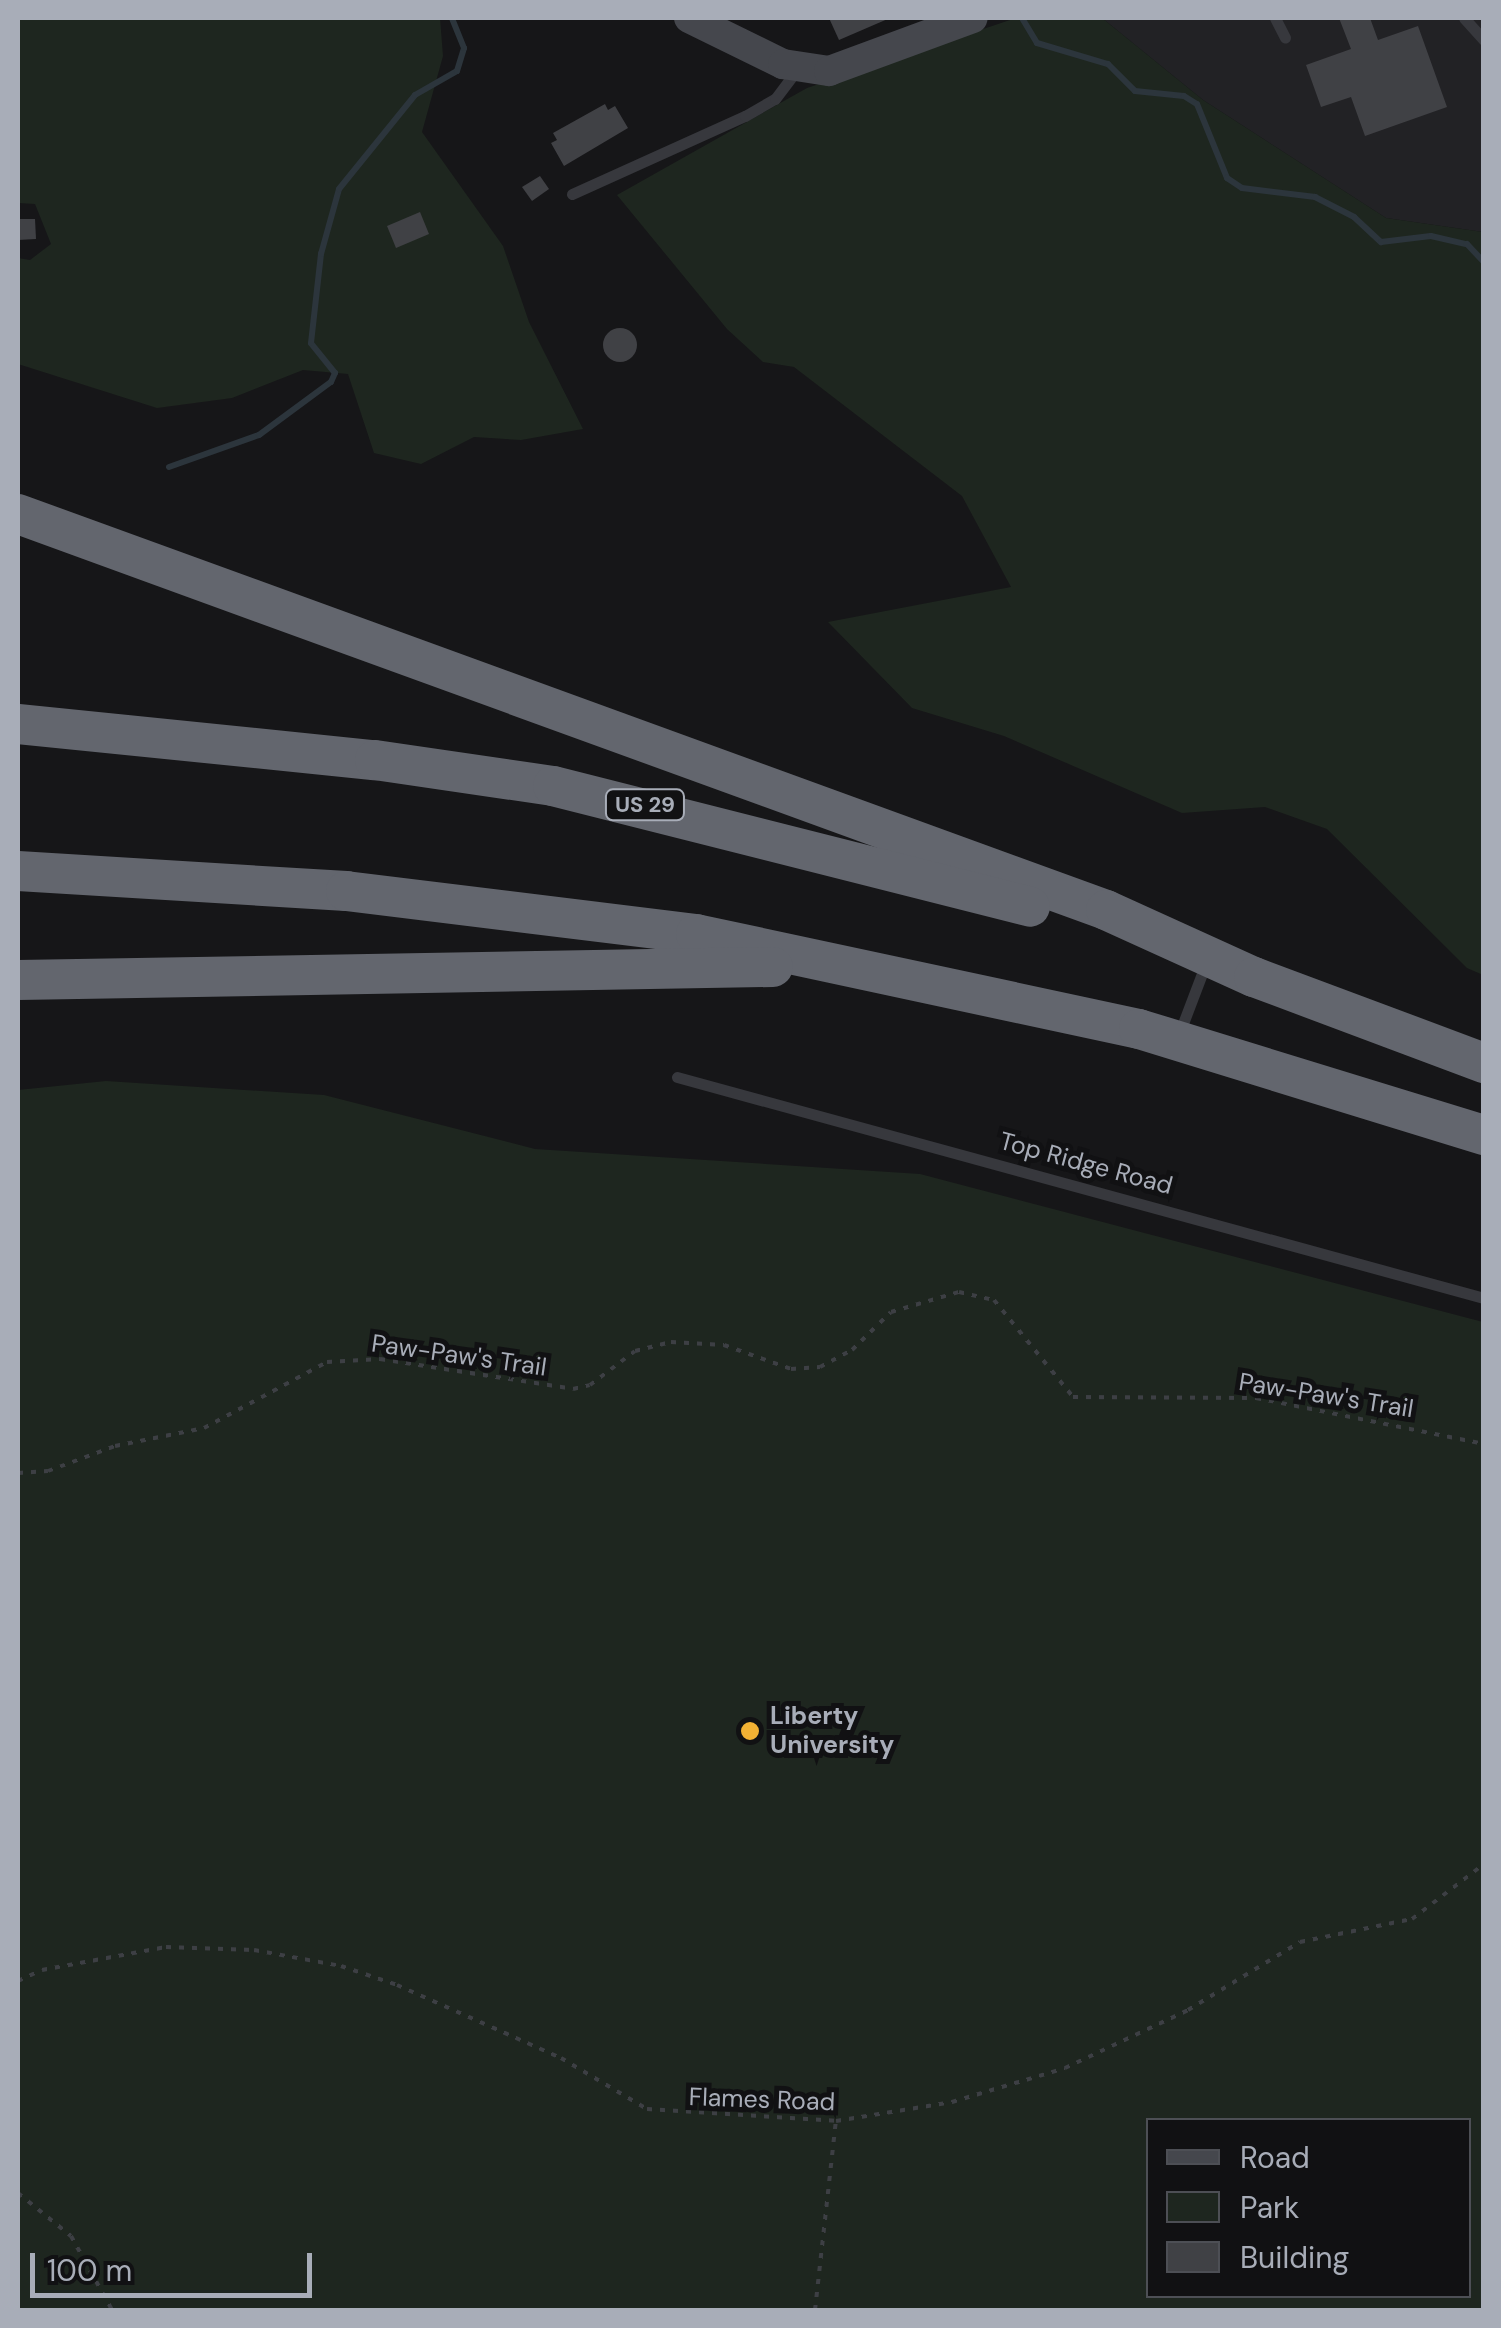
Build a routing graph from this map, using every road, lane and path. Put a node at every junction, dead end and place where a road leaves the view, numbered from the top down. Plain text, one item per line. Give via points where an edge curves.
1 (1275, 18) edge
2 (1464, 18) edge
3 (962, 19) edge
4 (708, 21) edge
5 (1285, 38) dead end
6 (1484, 40) edge
7 (798, 68) junction
8 (572, 194) dead end
9 (18, 514) edge
10 (18, 724) edge
11 (18, 871) edge
12 (1206, 963) junction
13 (858, 966) junction
14 (1254, 977) junction
15 (18, 980) edge
16 (1176, 1040) junction
17 (1484, 1063) edge
18 (676, 1076) dead end
19 (1484, 1135) edge
20 (1484, 1298) edge
21 (1484, 1444) edge
22 (18, 1473) edge
23 (1484, 1864) edge
24 (18, 1981) edge
25 (836, 2121) junction
26 (18, 2193) edge
27 (112, 2310) edge
28 (815, 2310) edge

1 - 5 lane
2 - 6 lane
3 - 7 street via 859,65
4 - 7 street
7 - 8 lane via 774,99 745,116
9 - 14 highway via 1106,910
10 - 12 highway, US 29 via 375,760 629,801 920,876
11 - 13 highway via 346,890 696,934
12 - 14 highway, US 29
12 - 16 lane
13 - 15 highway
13 - 16 highway
14 - 17 highway, US 29
16 - 19 highway
18 - 20 lane, Top Ridge Road
21 - 22 path, Paw-Paw's Trail via 1256,1398 1073,1397 1047,1373 994,1300 960,1292 890,1312 852,1350 820,1367 791,1368 724,1345 671,1342 635,1351 590,1385 574,1388 380,1358 327,1362 204,1428 115,1446 48,1471
23 - 25 path, Flames Road via 1412,1919 1300,1942 1188,2010 1065,2068 952,2102
24 - 25 path, Flames Road via 166,1947 254,1950 397,1985 561,2058 646,2109
25 - 28 path
26 - 27 path via 71,2236

